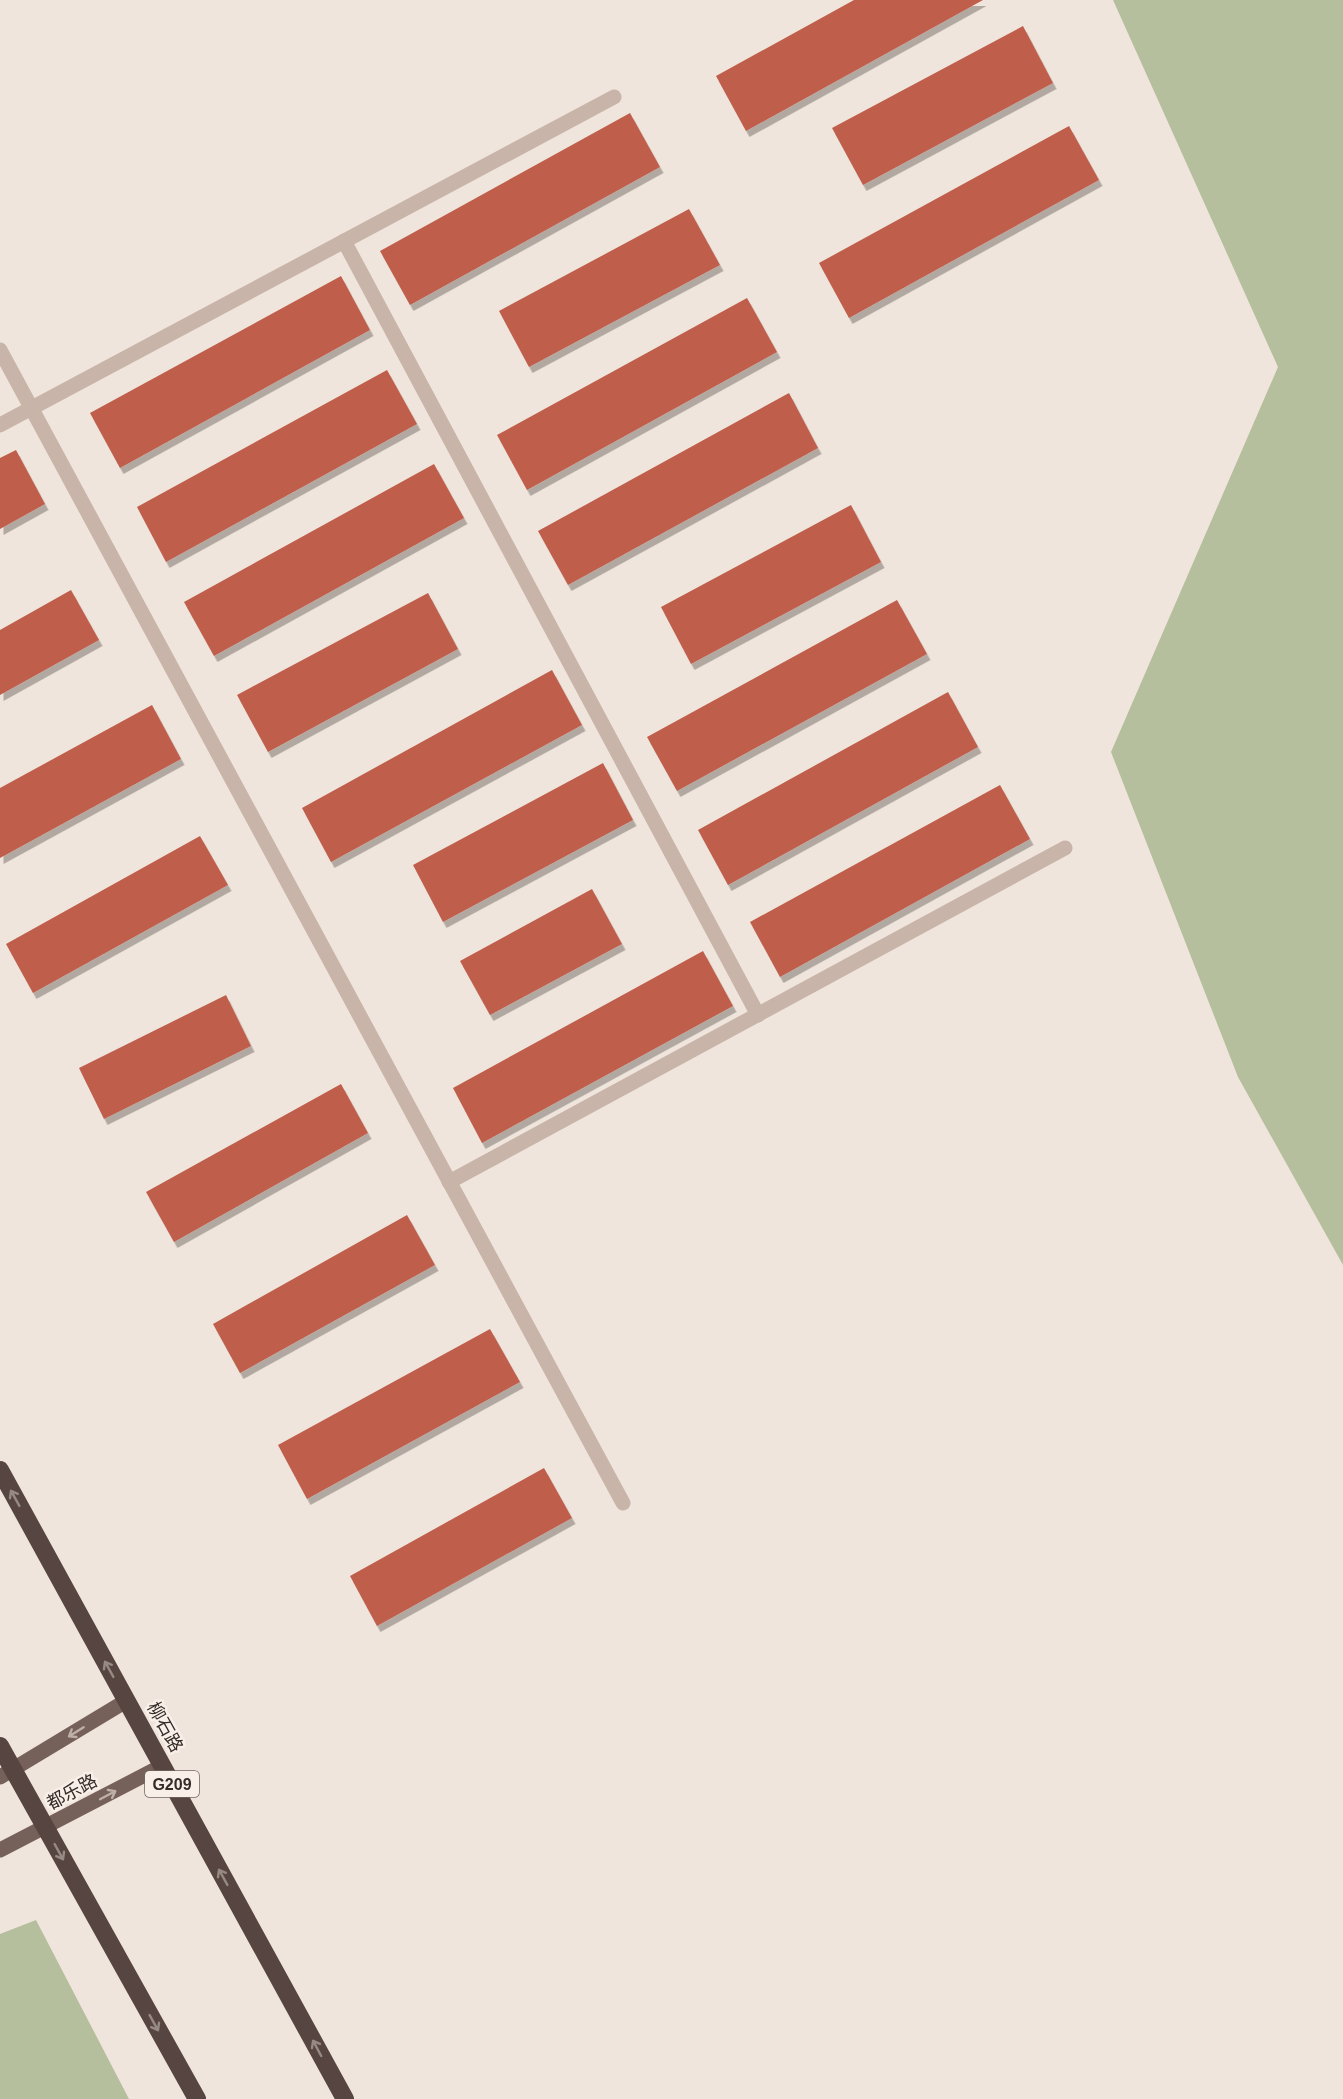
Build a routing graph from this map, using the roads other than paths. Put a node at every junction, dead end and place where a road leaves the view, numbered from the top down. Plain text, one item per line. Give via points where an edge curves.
1 (614, 97) dead end
2 (344, 241) junction
3 (0, 350) edge
4 (32, 408) junction
5 (0, 425) edge
6 (1065, 848) dead end
7 (758, 1015) junction
8 (449, 1182) junction
9 (0, 1470) edge
10 (623, 1503) dead end
11 (126, 1701) junction
12 (0, 1746) edge
13 (162, 1766) junction
14 (7, 1774) edge
15 (46, 1828) junction
16 (0, 1850) edge
17 (197, 2099) edge
18 (345, 2099) edge

1 - 2 street
2 - 4 street
2 - 7 street
3 - 4 street
4 - 5 street
4 - 8 street
6 - 7 street
7 - 8 street
8 - 10 street
11 -> 9 highway, 柳石路 / G209
11 - 13 highway, 柳石路 / G209
11 -> 14 main road
12 - 14 highway
15 -> 13 main road, 都乐路
18 -> 13 highway, 柳石路 / G209
14 - 15 highway
15 - 16 main road, 都乐路
15 -> 17 highway

